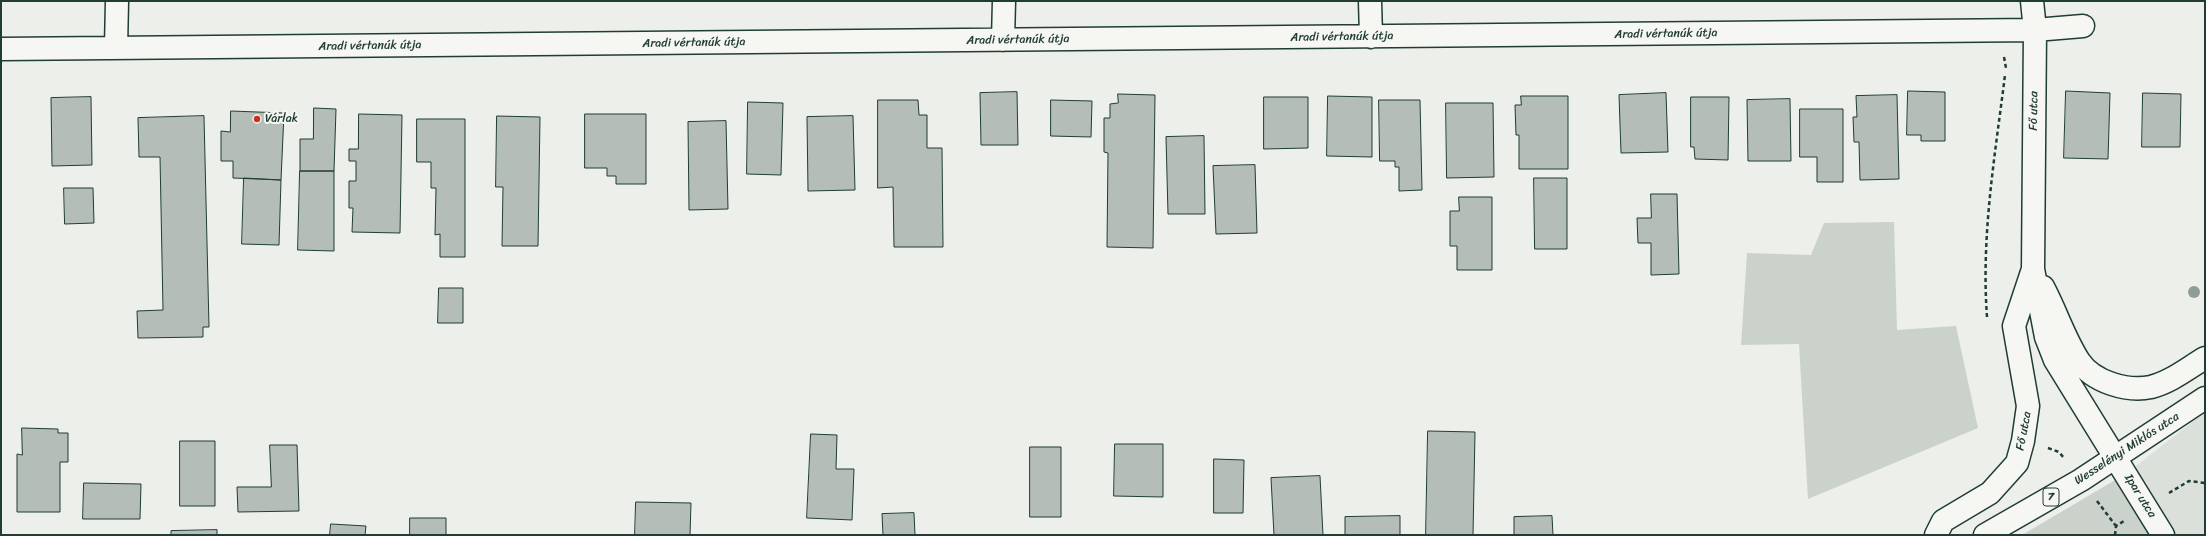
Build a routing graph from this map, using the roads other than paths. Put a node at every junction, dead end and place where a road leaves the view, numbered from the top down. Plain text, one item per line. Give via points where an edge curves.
1 (117, 1) edge
2 (1004, 1) edge
3 (1370, 1) edge
4 (2032, 1) edge
5 (2082, 26) dead end
6 (2035, 30) junction
7 (1371, 37) junction
8 (1003, 40) junction
9 (116, 48) junction
10 (1, 49) edge
11 (2033, 269) junction
12 (2205, 358) edge
13 (2205, 398) edge
14 (2116, 458) junction
15 (1936, 535) edge
16 (1985, 535) edge
17 (2163, 535) edge

1 - 9 street
2 - 8 street
3 - 7 street
4 - 6 street, Fő utca
5 - 6 street, Aradi vértanúk útja
6 - 7 street, Aradi vértanúk útja
6 - 11 street, Fő utca
7 - 8 street, Aradi vértanúk útja
8 - 9 street, Aradi vértanúk útja
9 - 10 street, Aradi vértanúk útja
11 - 12 street, Fő utca via 2053,306 2069,344 2080,363 2094,376 2118,385 2150,387 2170,380
11 - 14 street, Fő utca via 2046,337 2055,360
11 - 15 street, Fő utca via 2014,326 2028,406 2017,464 1990,493 1943,521
13 - 14 street, Wesselényi Miklós utca / 7
14 - 16 street, Wesselényi Miklós utca / 7
14 - 17 street, Ipar utca

